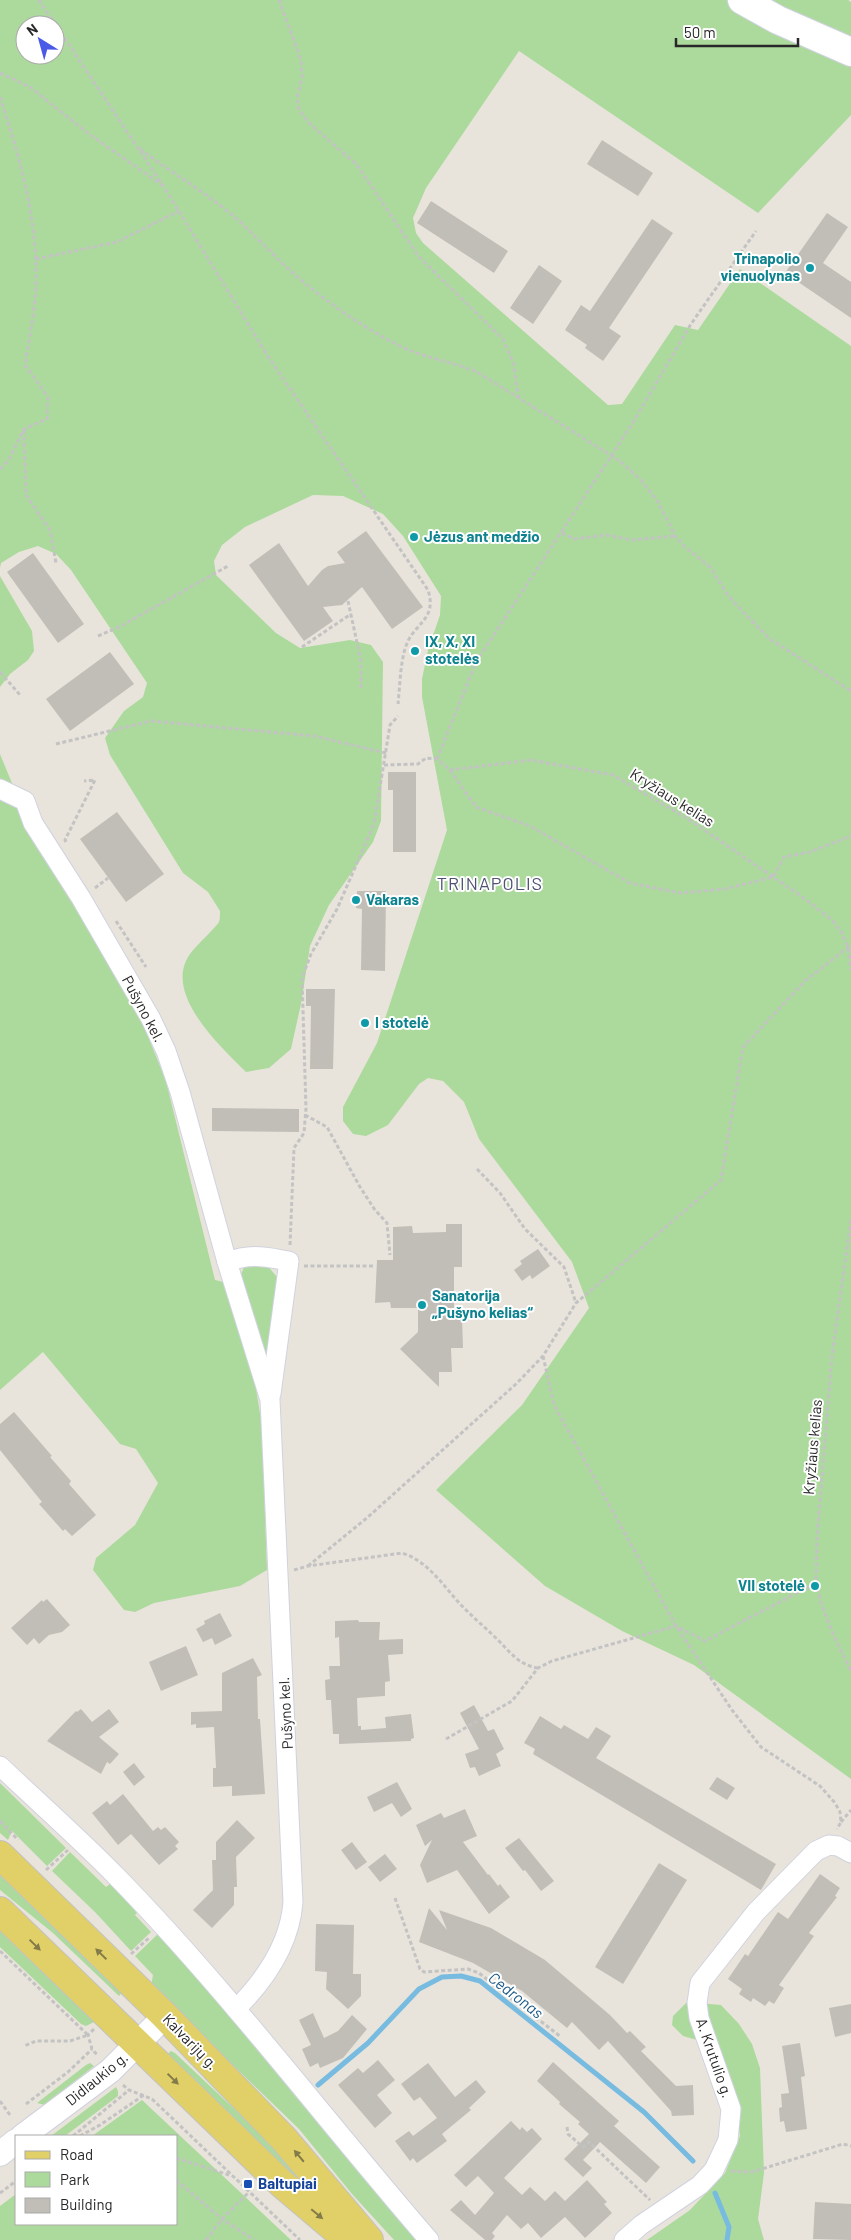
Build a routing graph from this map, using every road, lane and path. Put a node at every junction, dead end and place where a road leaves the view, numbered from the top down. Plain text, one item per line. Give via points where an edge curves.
1 (39, 0) edge
2 (279, 0) edge
3 (742, 0) edge
4 (851, 52) edge
5 (0, 73) edge
6 (0, 97) edge
7 (140, 150) junction
8 (164, 187) junction
9 (179, 211) junction
10 (756, 231) dead end
11 (36, 259) junction
12 (519, 399) junction
13 (24, 429) junction
14 (611, 456) junction
15 (0, 469) edge
16 (562, 533) junction
17 (675, 536) junction
18 (56, 563) dead end
19 (228, 566) dead end
20 (348, 601) dead end
21 (351, 614) junction
22 (98, 636) dead end
23 (302, 647) dead end
24 (0, 672) edge
25 (360, 689) dead end
26 (851, 691) edge
27 (20, 695) dead end
28 (398, 704) dead end
29 (398, 716) dead end
30 (56, 744) dead end
31 (386, 752) junction
32 (436, 759) junction
33 (384, 765) junction
34 (450, 770) junction
35 (84, 782) dead end
36 (0, 788) edge
37 (851, 836) edge
38 (70, 848) dead end
39 (773, 877) junction
40 (90, 880) dead end
41 (101, 896) dead end
42 (111, 913) dead end
43 (850, 946) edge
44 (146, 967) dead end
45 (851, 970) edge
46 (305, 1115) junction
47 (477, 1169) dead end
48 (851, 1220) edge
49 (390, 1255) dead end
50 (227, 1262) junction
51 (289, 1264) junction
52 (373, 1266) dead end
53 (576, 1303) junction
54 (543, 1356) junction
55 (270, 1400) junction
56 (308, 1566) junction
57 (279, 1574) junction
58 (816, 1583) junction
59 (676, 1626) junction
60 (851, 1661) edge
61 (538, 1668) junction
62 (850, 1670) edge
63 (446, 1739) dead end
64 (0, 1766) edge
65 (851, 1810) edge
66 (841, 1822) junction
67 (78, 1840) junction
68 (829, 1844) junction
69 (851, 1853) edge
70 (0, 1855) edge
71 (46, 1870) dead end
72 (396, 1898) dead end
73 (0, 1911) edge
74 (154, 1933) dead end
75 (0, 1951) edge
76 (134, 1951) dead end
77 (236, 2009) junction
78 (165, 2016) junction
79 (561, 2037) dead end
80 (138, 2045) junction
81 (24, 2046) dead end
82 (92, 2049) dead end
83 (129, 2090) dead end
84 (144, 2095) dead end
85 (152, 2099) dead end
86 (0, 2101) edge
87 (26, 2104) dead end
88 (10, 2115) dead end
89 (567, 2127) dead end
90 (24, 2135) edge
91 (74, 2135) edge
92 (82, 2135) edge
93 (15, 2143) edge
94 (851, 2146) edge
95 (0, 2154) edge
96 (178, 2159) edge
97 (714, 2170) junction
98 (232, 2176) junction
99 (15, 2182) edge
100 (178, 2182) edge
101 (249, 2192) junction
102 (0, 2193) edge
103 (660, 2212) junction
104 (222, 2220) junction
105 (206, 2240) edge
106 (254, 2240) edge
107 (300, 2240) edge
108 (348, 2240) edge
109 (369, 2240) edge
110 (429, 2240) edge
111 (624, 2240) edge

1 - 7 path
2 - 12 path via 301,60 299,110 308,122 357,165 419,256 503,339 513,362
3 - 4 main road via 778,20
5 - 8 path via 30,87 88,134
6 - 11 path via 18,153 32,214
7 - 8 path
7 - 12 path via 239,221 293,273 333,304 398,346 477,372
8 - 9 path
9 - 11 path via 117,242
9 - 28 path via 269,358 428,590 432,602 430,611 404,650
10 - 14 path via 691,324
11 - 13 path via 33,314 25,365 48,397 47,419
12 - 14 path
13 - 15 path via 8,461
13 - 18 path via 26,495 50,530
14 - 16 path
14 - 17 path via 641,480 658,502
16 - 17 path via 574,539 607,535 632,540
16 - 32 path via 476,662
17 - 26 path via 710,567 737,606 770,639
19 - 22 path
20 - 21 path
21 - 23 path
21 - 25 path via 361,661
24 - 27 path
29 - 31 path via 390,725
30 - 31 path via 151,721 314,736
31 - 33 path
32 - 33 path via 426,758 418,764
32 - 34 path
33 - 46 path via 374,824 302,978
34 - 39 path, Kryžiaus kelias via 531,760 613,775
34 - 39 path via 476,807 530,826 630,883 680,892 725,889
35 - 38 path via 96,780 65,840
36 - 50 street, Pušyno kel. via 26,801 33,822 151,1019 180,1092
37 - 39 path via 810,852 784,857
39 - 43 path, Kryžiaus kelias via 832,920
40 - 41 path
42 - 44 path
43 - 45 path, Kryžiaus kelias
43 - 53 path via 805,981 743,1047 721,1180
46 - 49 path via 327,1127 360,1187 388,1223
46 - 51 path via 304,1133 294,1148
47 - 53 path via 500,1193 525,1229 564,1267
48 - 58 path, Kryžiaus kelias via 831,1363
50 - 51 street via 254,1255
50 - 55 street, Pušyno kel.
51 - 52 path
51 - 55 street, Pušyno kel.
53 - 54 path
54 - 56 path via 368,1517
54 - 59 path via 554,1405
55 - 57 street, Pušyno kel.
56 - 57 path
56 - 61 path via 402,1553 414,1557 512,1655 526,1666
57 - 77 street, Pušyno kel. via 291,1823 292,1920 283,1945 254,1991
58 - 59 path via 705,1641
58 - 62 path, Kryžiaus kelias via 833,1634
59 - 61 path
59 - 66 path via 761,1747 820,1786 840,1812
60 - 62 path
61 - 63 path via 512,1701
64 - 67 street
65 - 66 path
66 - 68 path
67 - 71 path
67 - 77 street via 118,1878
68 - 69 street
68 - 97 street, A. Krutulio g. via 806,1860 756,1912 700,1983 699,2018 731,2109 728,2140
78 -> 70 main road, Kalvarijų g.
72 - 79 path via 420,1969 424,1972 468,1969 479,1973
73 -> 80 main road
74 - 76 path
75 - 81 path via 88,2035 70,2041 36,2041
77 - 110 street
78 - 80 street, Didlaukio g.
109 -> 78 main road, Kalvarijų g. via 284,2139
80 - 90 street, Didlaukio g. via 110,2071
80 -> 108 main road via 281,2183
82 - 87 path
83 - 91 path
84 - 92 path
85 - 98 path
86 - 88 path
89 - 103 path via 568,2134 583,2147 589,2142
93 - 95 street
94 - 97 path via 843,2144 752,2172
96 - 98 path
97 - 103 street, A. Krutulio g. via 700,2186
98 - 101 path
99 - 102 path
100 - 104 path
101 - 104 path
101 - 107 path
103 - 111 street, A. Krutulio g.
104 - 105 path
104 - 106 path

